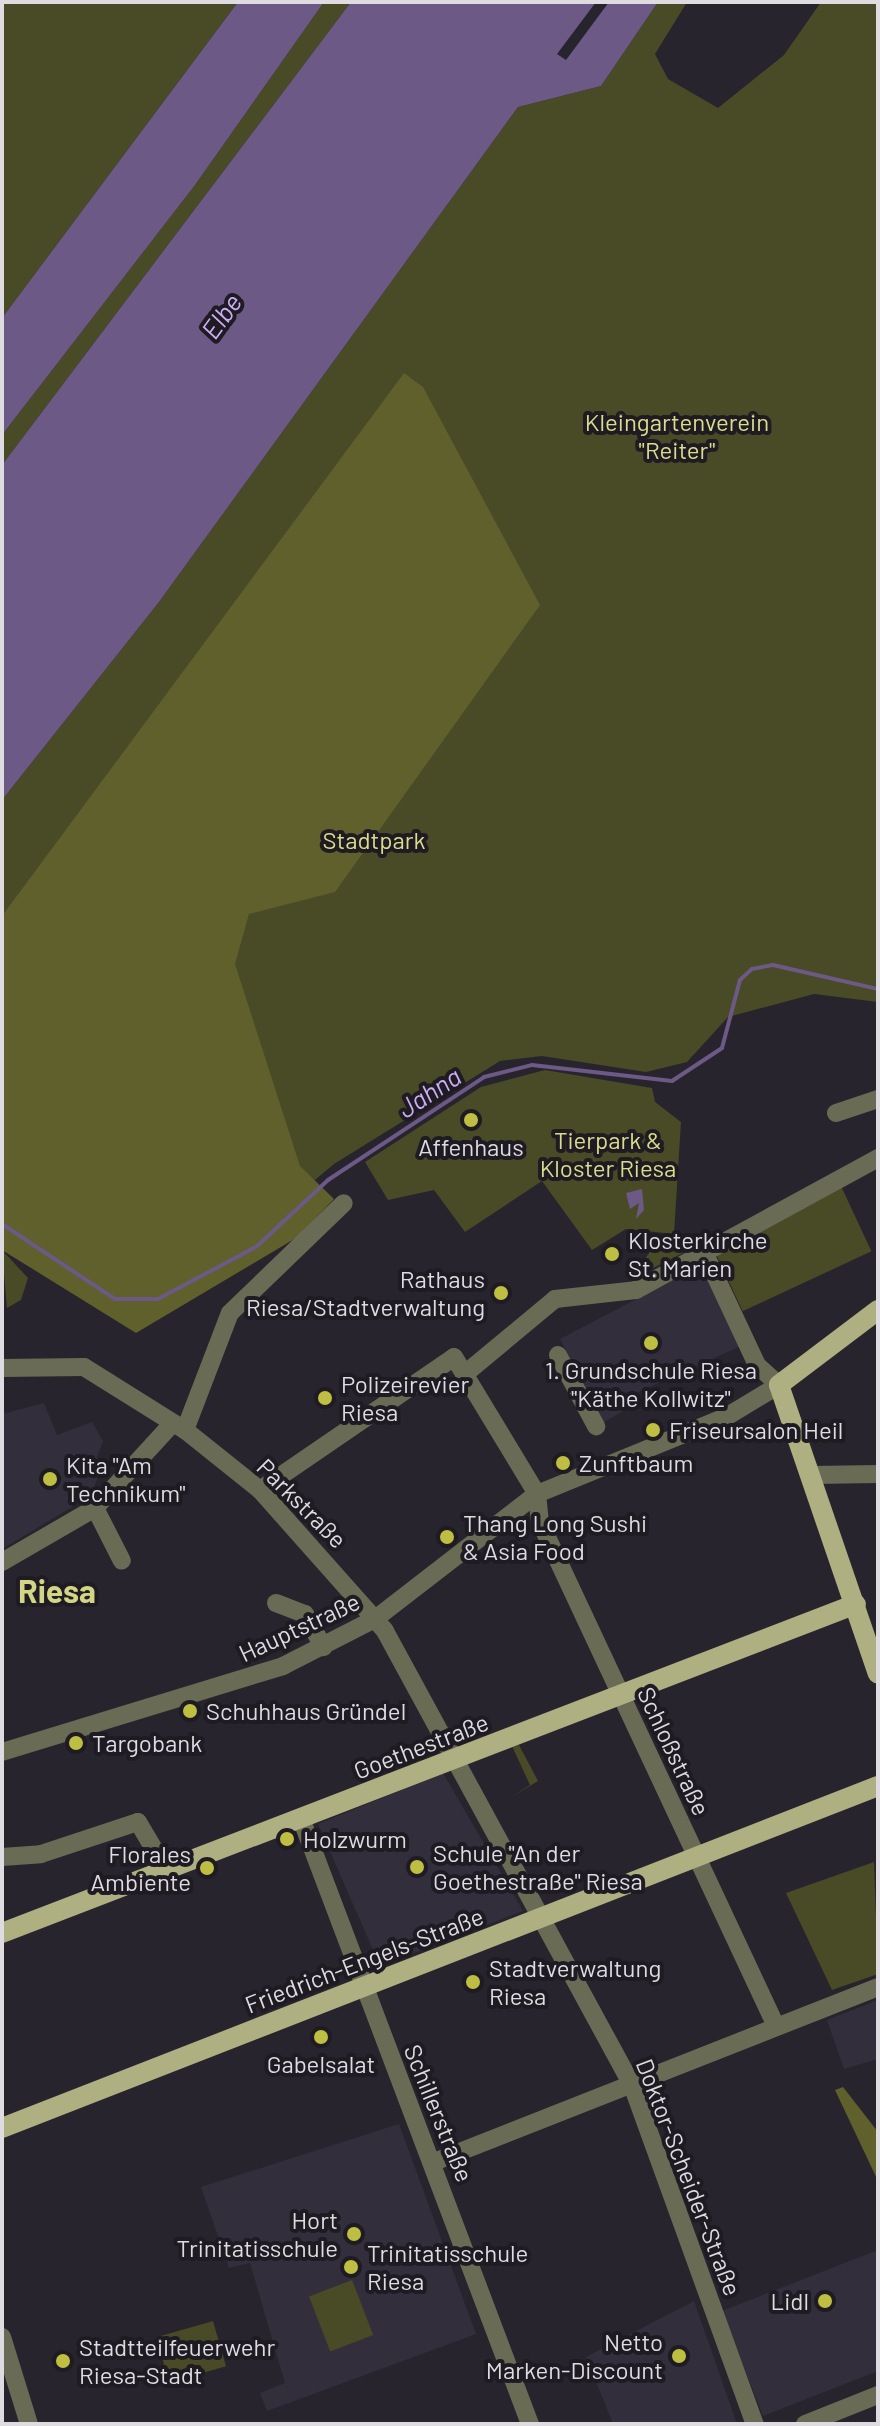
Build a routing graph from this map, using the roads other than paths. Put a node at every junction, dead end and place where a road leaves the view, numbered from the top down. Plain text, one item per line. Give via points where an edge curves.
1 (878, 1099) edge
2 (836, 1113) dead end
3 (878, 1158) edge
4 (344, 1203) dead end
5 (705, 1254) junction
6 (878, 1310) edge
7 (558, 1355) dead end
8 (2, 1368) edge
9 (466, 1373) junction
10 (779, 1385) junction
11 (596, 1426) dead end
12 (178, 1427) junction
13 (878, 1474) edge
14 (812, 1475) junction
15 (260, 1490) junction
16 (537, 1494) junction
17 (95, 1508) junction
18 (122, 1561) dead end
19 (2, 1562) edge
20 (276, 1603) dead end
21 (856, 1604) junction
22 (375, 1619) junction
23 (323, 1647) junction
24 (878, 1674) edge
25 (621, 1695) junction
26 (2, 1752) edge
27 (457, 1758) junction
28 (878, 1786) edge
29 (302, 1821) junction
30 (2, 1857) edge
31 (697, 1857) junction
32 (167, 1871) junction
33 (547, 1918) junction
34 (2, 1933) edge
35 (878, 1987) edge
36 (364, 1988) junction
37 (776, 2026) junction
38 (632, 2085) junction
39 (2, 2128) edge
40 (434, 2162) junction
41 (2, 2337) edge
42 (878, 2395) edge
43 (29, 2424) edge
44 (530, 2424) edge
45 (755, 2424) edge
46 (805, 2424) edge

1 - 2 street
3 - 5 street
4 - 12 street via 230,1313
5 - 9 street via 636,1290 555,1299
5 - 10 street via 757,1365
6 - 10 main road
7 - 11 street
8 - 12 street, Parkstraße via 84,1367
9 - 15 street, Schloßstraße via 454,1357
9 - 16 street, Schloßstraße
10 - 14 main road
10 - 16 street, Hauptstraße via 726,1417
12 - 15 street, Parkstraße
12 - 17 street
13 - 14 street
14 - 21 main road
15 - 22 street, Parkstraße
16 - 22 street, Hauptstraße
16 - 25 street, Schloßstraße via 540,1522
17 - 18 street
17 - 19 street
20 - 23 street via 305,1614
21 - 24 main road
21 - 25 main road, Goethestraße
22 - 23 street, Hauptstraße
22 - 27 street, Doktor-Scheider-Straße
23 - 26 street, Hauptstraße via 247,1680
25 - 27 main road, Goethestraße
25 - 31 street, Schloßstraße
27 - 29 main road, Goethestraße
27 - 33 street, Doktor-Scheider-Straße
28 - 31 main road, Friedrich-Engels-Straße
29 - 32 main road, Goethestraße
29 - 36 street, Schillerstraße
30 - 32 street via 41,1854 138,1822
31 - 33 main road, Friedrich-Engels-Straße
31 - 37 street, Schloßstraße
32 - 34 main road, Goethestraße
33 - 36 main road, Friedrich-Engels-Straße
33 - 38 street, Doktor-Scheider-Straße
35 - 37 street
36 - 39 main road, Friedrich-Engels-Straße
36 - 40 street, Schillerstraße
37 - 38 street
38 - 40 street
38 - 45 street, Doktor-Scheider-Straße
40 - 44 street, Schillerstraße
41 - 43 street
42 - 46 street

